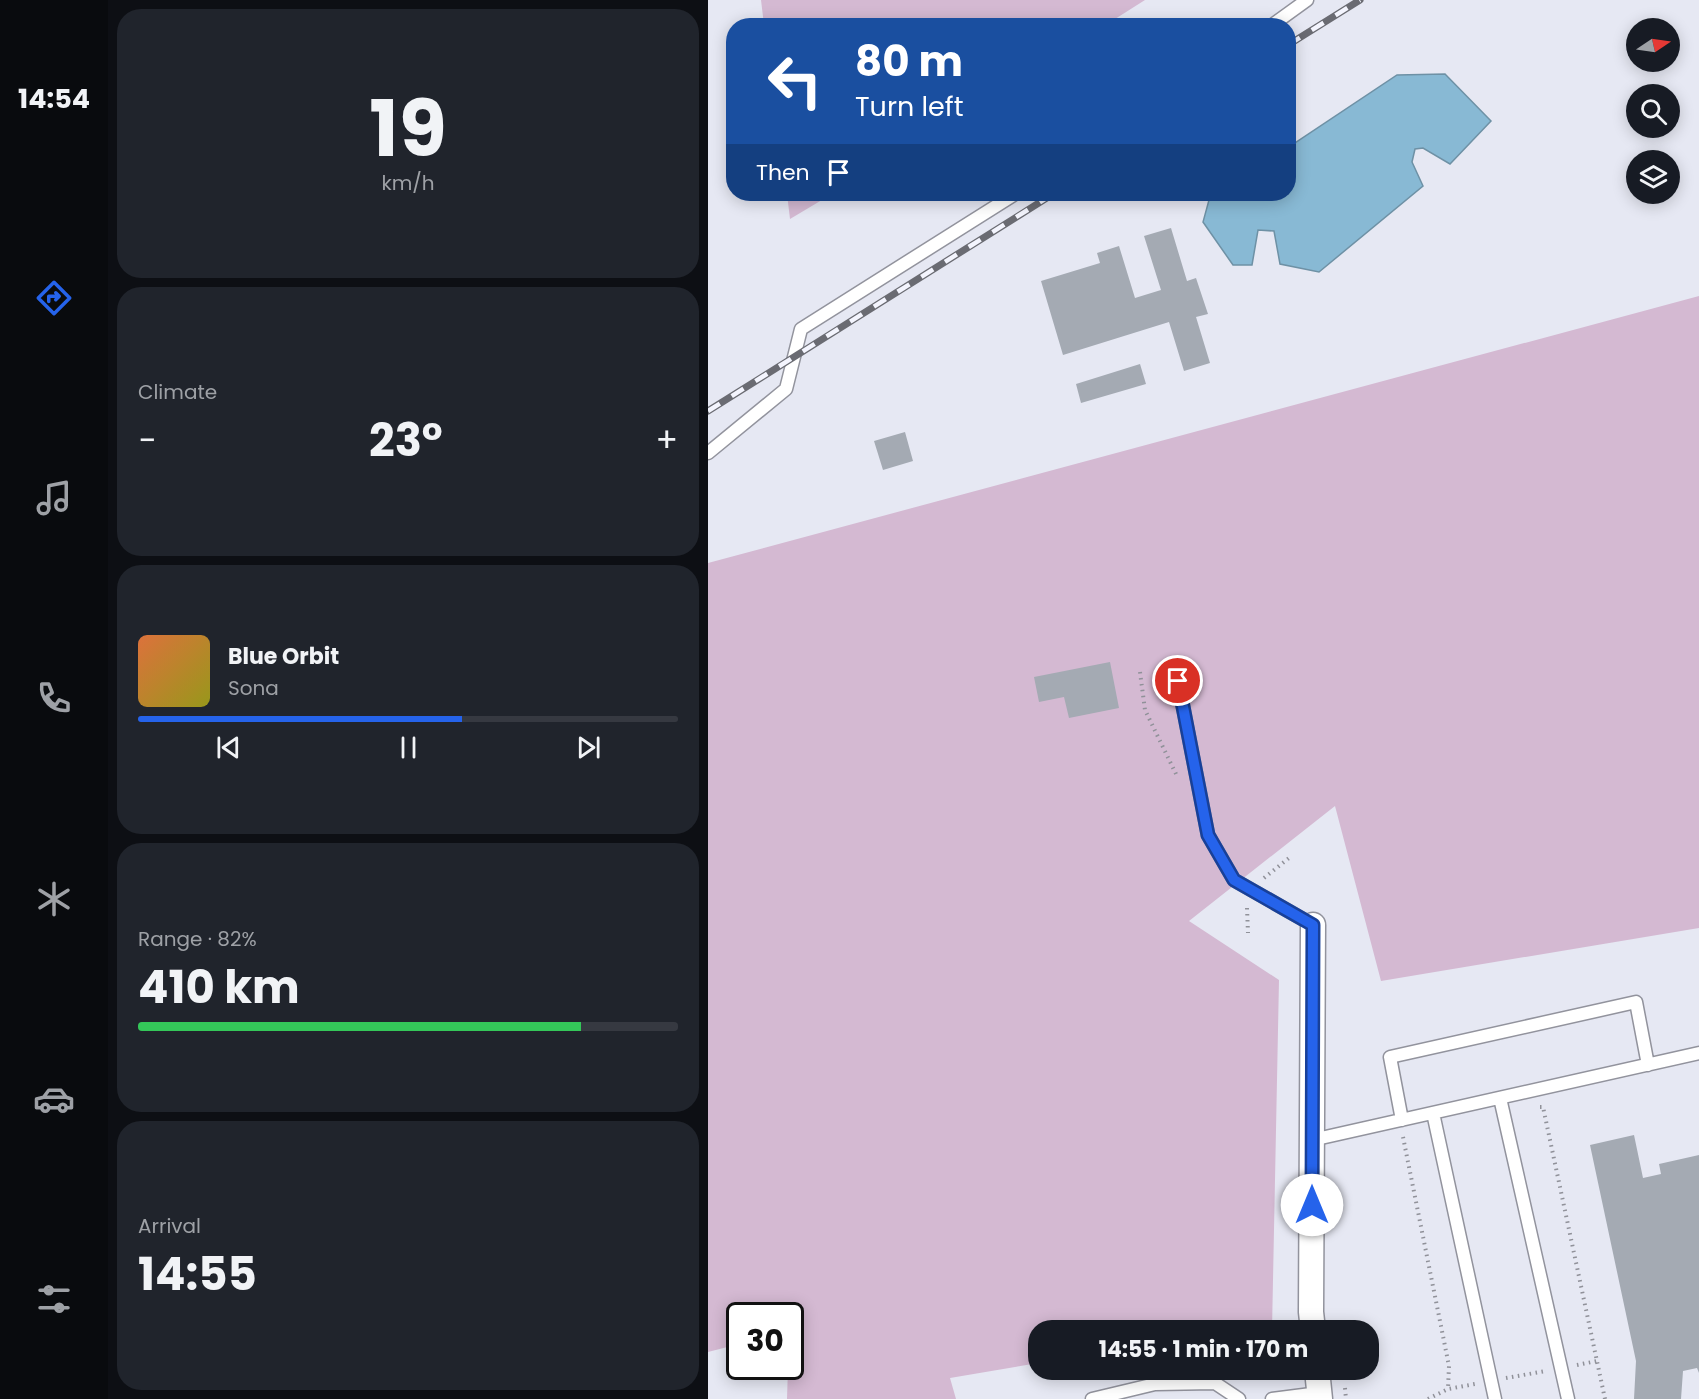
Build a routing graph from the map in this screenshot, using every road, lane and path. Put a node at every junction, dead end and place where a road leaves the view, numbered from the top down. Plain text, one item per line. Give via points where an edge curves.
1 (1307, 0) edge
2 (1282, 18) edge
3 (1004, 201) edge
4 (708, 453) edge
5 (1178, 681) dead end
6 (1313, 925) joint
7 (1699, 1053) edge
8 (1648, 1065) junction
9 (1500, 1098) junction
10 (1433, 1113) junction
11 (1402, 1120) junction
12 (1403, 1137) dead end
13 (1312, 1140) junction
14 (1313, 1320) edge
15 (1597, 1361) dead end
16 (1561, 1368) junction
17 (1491, 1381) junction
18 (1319, 1387) edge
19 (1448, 1389) junction
20 (1092, 1399) edge
21 (1239, 1399) edge
22 (1272, 1399) edge
23 (1428, 1399) edge
24 (1495, 1399) edge
25 (1568, 1399) edge

1 - 2 lane
3 - 4 lane via 801,329 786,389
5 - 6 lane via 1208,835 1234,880
6 - 13 street
7 - 8 lane
8 - 9 lane
8 - 11 lane via 1636,1002 1390,1057
9 - 10 lane
9 - 16 lane
10 - 11 lane
10 - 17 lane
11 - 13 lane
12 - 19 path via 1449,1366
13 - 14 street
15 - 16 path
16 - 17 path
16 - 25 lane
17 - 19 path
17 - 24 lane
18 - 22 lane
19 - 23 path
20 - 21 lane via 1155,1384 1215,1383

